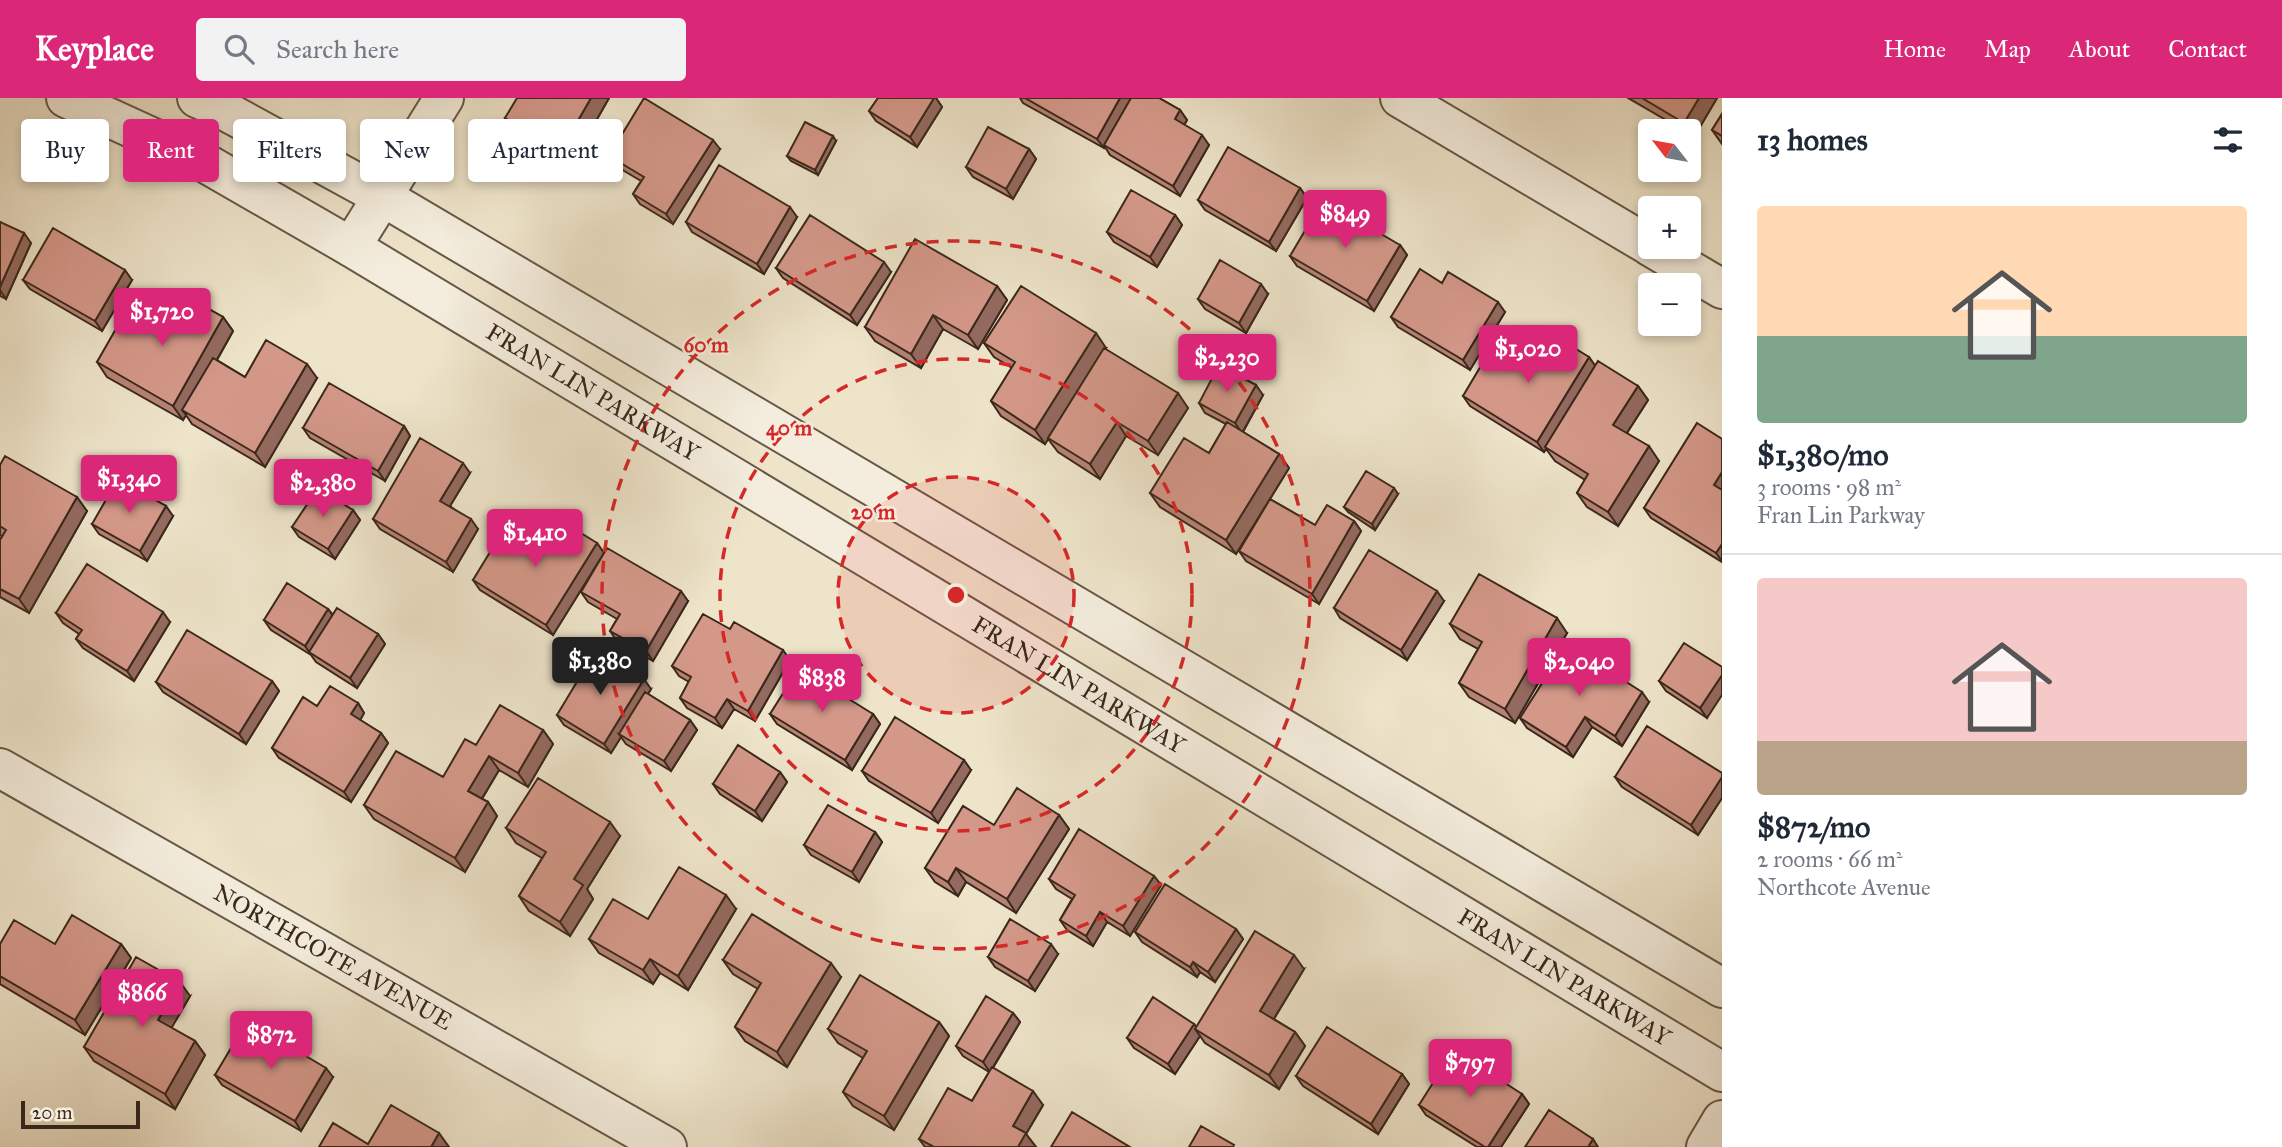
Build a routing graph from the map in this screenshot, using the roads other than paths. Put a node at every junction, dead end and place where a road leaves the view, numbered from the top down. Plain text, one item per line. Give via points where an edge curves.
1 (66, 98) edge
2 (197, 98) edge
3 (444, 98) edge
4 (1401, 98) edge
5 (383, 197) junction
6 (1638, 238) edge
7 (351, 247) junction
8 (1672, 259) edge
9 (1722, 289) edge
10 (0, 768) edge
11 (1722, 988) edge
12 (1722, 1072) edge
13 (1722, 1121) edge
14 (667, 1147) edge
15 (1706, 1147) edge

1 - 7 street, FRAN LIN PARKWAY via 195,157
2 - 5 street
3 - 5 street
4 - 6 street
5 - 7 street
5 - 11 street
7 - 12 street, FRAN LIN PARKWAY
8 - 9 street
10 - 14 street, NORTHCOTE AVENUE
13 - 15 street

